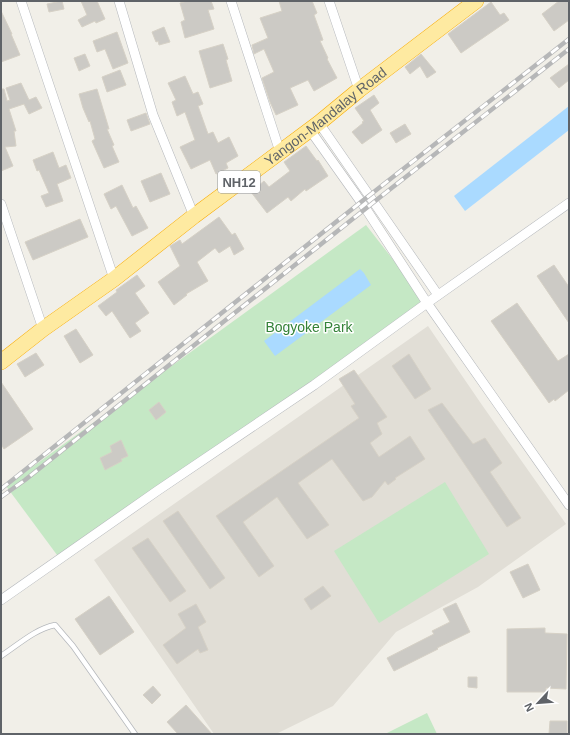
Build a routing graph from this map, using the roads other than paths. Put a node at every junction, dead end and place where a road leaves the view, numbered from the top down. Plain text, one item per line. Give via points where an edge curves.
1 (21, 1) edge
2 (119, 1) edge
3 (231, 1) edge
4 (329, 1) edge
5 (476, 1) edge
6 (359, 90) junction
7 (314, 127) junction
8 (280, 152) junction
9 (569, 203) edge
10 (1, 204) edge
11 (194, 216) junction
12 (114, 279) junction
13 (438, 295) junction
14 (427, 303) junction
15 (43, 330) junction
16 (1, 362) edge
17 (569, 505) edge
18 (1, 600) edge
19 (1, 656) edge
20 (135, 734) edge

1 - 12 street
2 - 11 street via 153,115
3 - 8 street
4 - 6 street
5 - 6 highway, Yangon-Mandalay Road / NH12
6 - 7 highway, Yangon-Mandalay Road / NH12
7 - 8 highway, Yangon-Mandalay Road / NH12
7 - 13 street
7 - 14 street
8 - 11 highway, Yangon-Mandalay Road / NH12
9 - 13 street
10 - 15 street
11 - 12 highway, Yangon-Mandalay Road / NH12
12 - 15 highway, Yangon-Mandalay Road / NH12
13 - 14 street
14 - 17 street
14 - 18 street via 314,385
15 - 16 highway, Yangon-Mandalay Road / NH12
19 - 20 lane via 32,635 55,625

